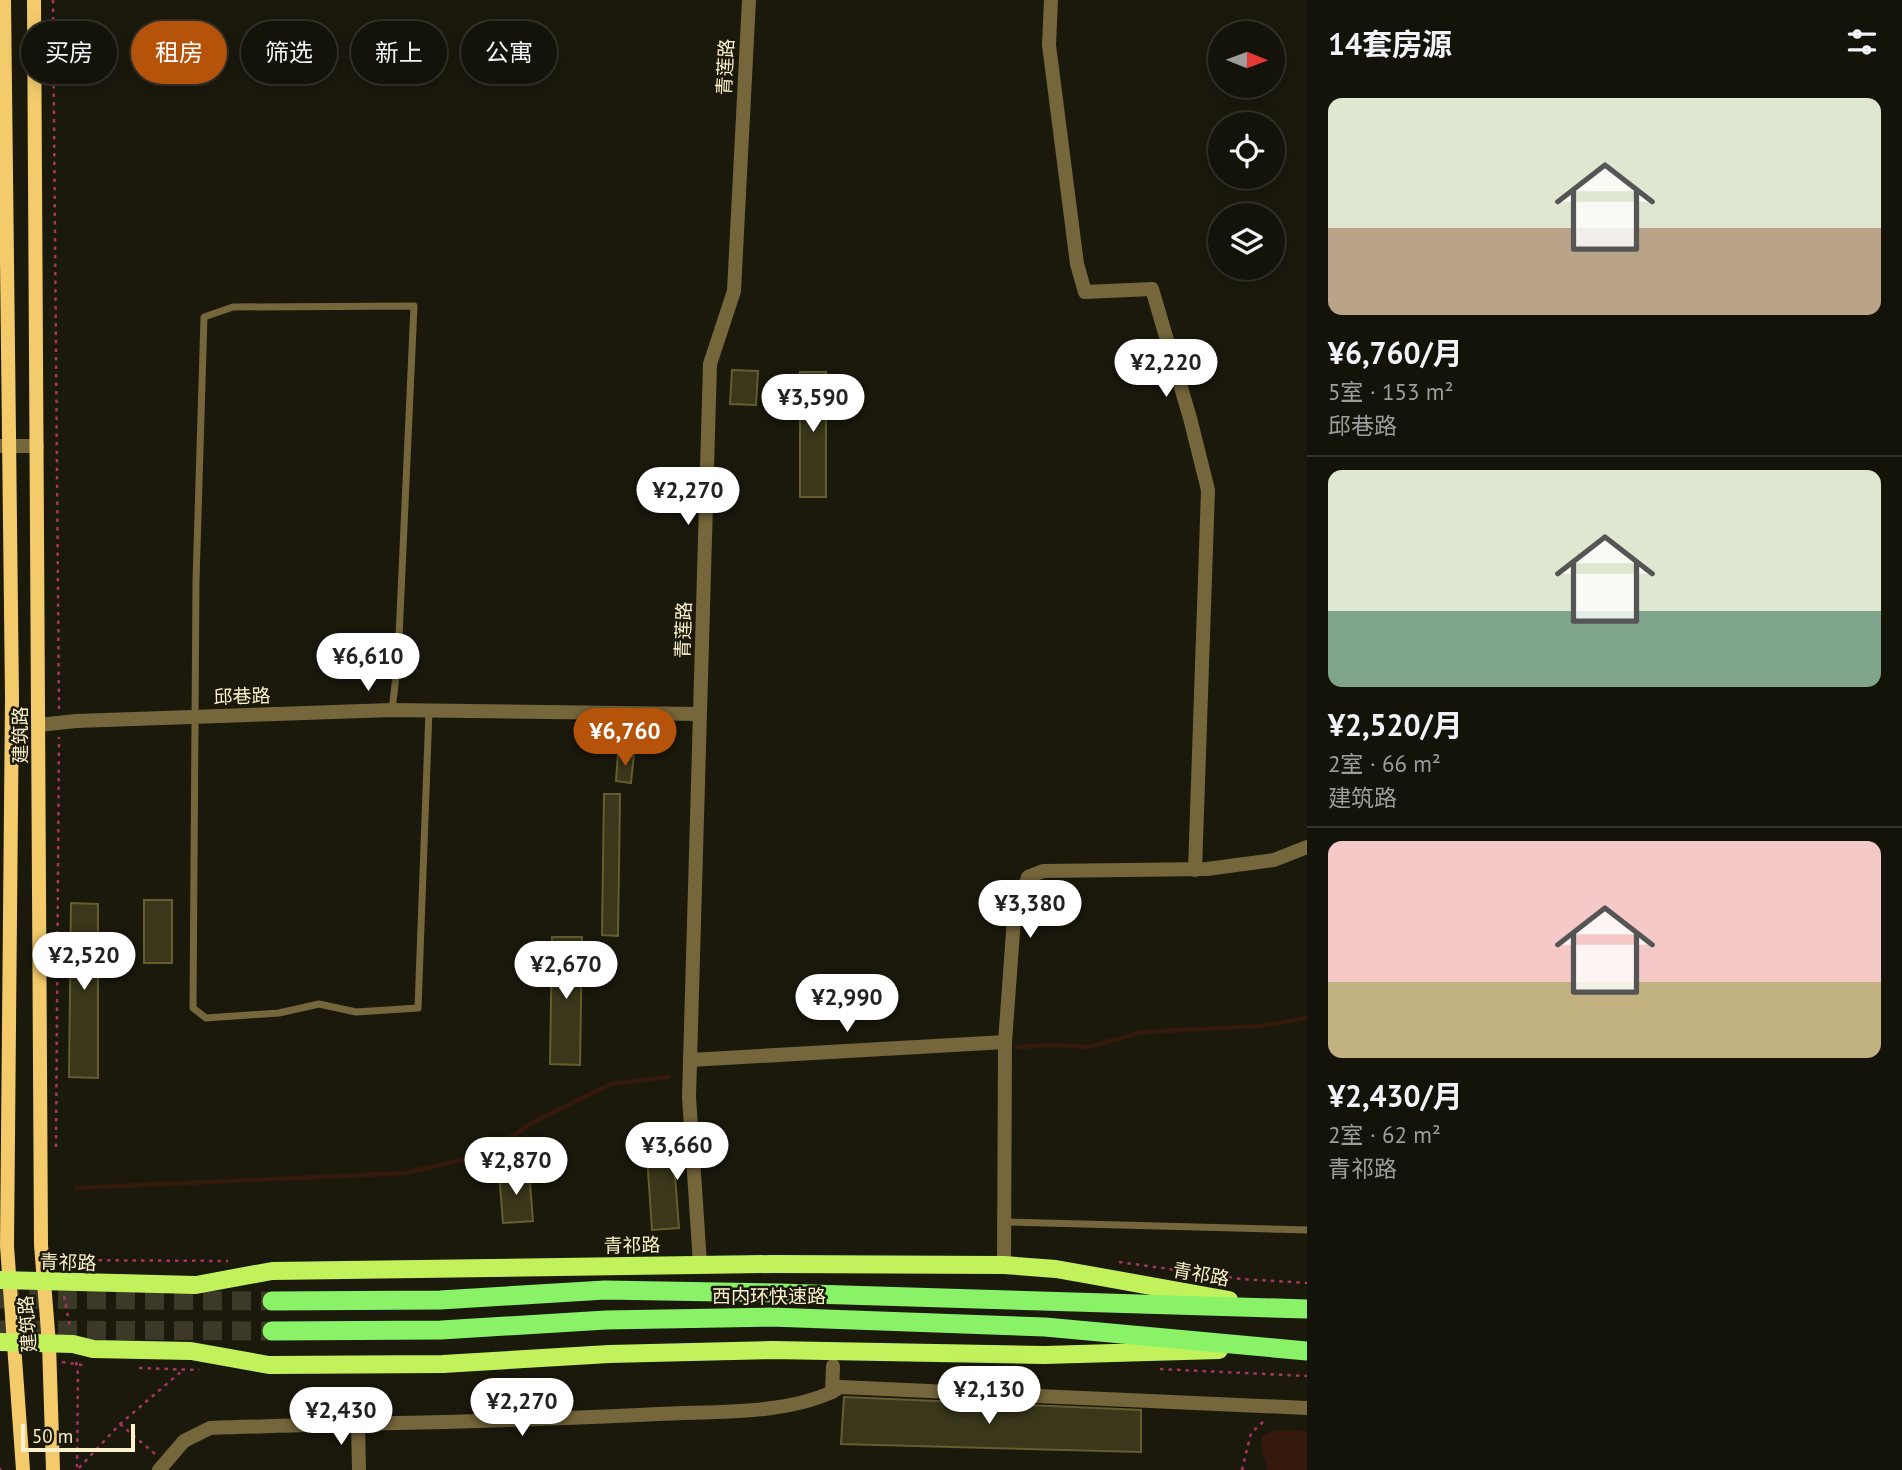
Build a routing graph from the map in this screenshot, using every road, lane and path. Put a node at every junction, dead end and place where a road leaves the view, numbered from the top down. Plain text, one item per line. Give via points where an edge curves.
1 (4, 0) edge
2 (34, 0) edge
3 (749, 0) edge
4 (1051, 0) edge
5 (5, 446) edge
6 (37, 446) junction
7 (392, 710) junction
8 (429, 710) junction
9 (699, 714) junction
10 (195, 717) junction
11 (39, 725) junction
12 (1307, 848) edge
13 (1195, 870) junction
14 (1005, 1042) junction
15 (690, 1060) junction
16 (1004, 1222) junction
17 (1307, 1230) edge
18 (1108, 1261) dead end
19 (700, 1265) junction
20 (1003, 1265) junction
21 (5, 1281) edge
22 (44, 1282) junction
23 (1307, 1283) edge
24 (272, 1301) tunnel mouth
25 (1263, 1307) junction
26 (1307, 1310) edge
27 (272, 1331) tunnel mouth
28 (7, 1342) edge
29 (49, 1344) junction
30 (1264, 1348) junction
31 (1307, 1351) edge
32 (834, 1366) dead end
33 (183, 1370) dead end
34 (1233, 1373) dead end
35 (1307, 1376) edge
36 (832, 1392) junction
37 (1279, 1407) junction
38 (1307, 1408) edge
39 (120, 1424) junction
40 (358, 1424) junction
41 (163, 1466) edge
42 (23, 1470) edge
43 (53, 1470) edge
44 (77, 1470) edge
45 (359, 1470) edge
46 (1242, 1470) edge

1 - 5 main road, 建筑路
2 - 6 main road, 建筑路
3 - 9 street, 青莲路 via 734,291 710,365
4 - 13 street via 1049,45 1077,264 1085,292 1153,289 1208,490
5 - 6 street
5 - 21 main road, 建筑路 via 12,711
6 - 11 main road, 建筑路
7 - 8 street, 邱巷路
7 - 10 street, 邱巷路
7 - 10 lane via 414,306 233,307 204,317
8 - 9 street, 邱巷路
8 - 10 lane via 418,1008 356,1012 319,1004 279,1013 206,1018 193,1008
9 - 15 street, 青莲路
10 - 11 street, 邱巷路
11 - 22 main road, 建筑路
12 - 13 street via 1274,860
13 - 14 street via 1043,871 1028,877 1014,918
14 - 15 street
14 - 16 street
15 - 19 street, 青莲路
16 - 17 lane
16 - 20 street
18 - 23 path
19 - 20 main road, 青祁路
19 - 22 main road, 青祁路 via 272,1271 196,1285
20 - 25 main road, 青祁路 via 1056,1269
21 - 22 main road, 青祁路
21 - 28 main road, 建筑路
22 - 29 main road, 建筑路
24 - 25 highway, 西内环快速路 via 440,1300 605,1290
25 - 26 highway, 西内环快速路
27 - 30 highway, 西内环快速路 via 771,1318 1045,1327
28 - 29 main road
28 - 42 main road, 建筑路
29 - 30 main road via 191,1351 268,1364 443,1364 772,1350 1044,1355
29 - 43 main road, 建筑路
30 - 31 highway, 西内环快速路
32 - 36 street
33 - 39 path
34 - 35 path
36 - 37 street via 840,1387
36 - 40 street via 771,1408 555,1420
37 - 38 street
37 - 46 path via 1251,1433
39 - 41 path
39 - 44 path
40 - 41 street via 211,1428 184,1441
40 - 45 street

